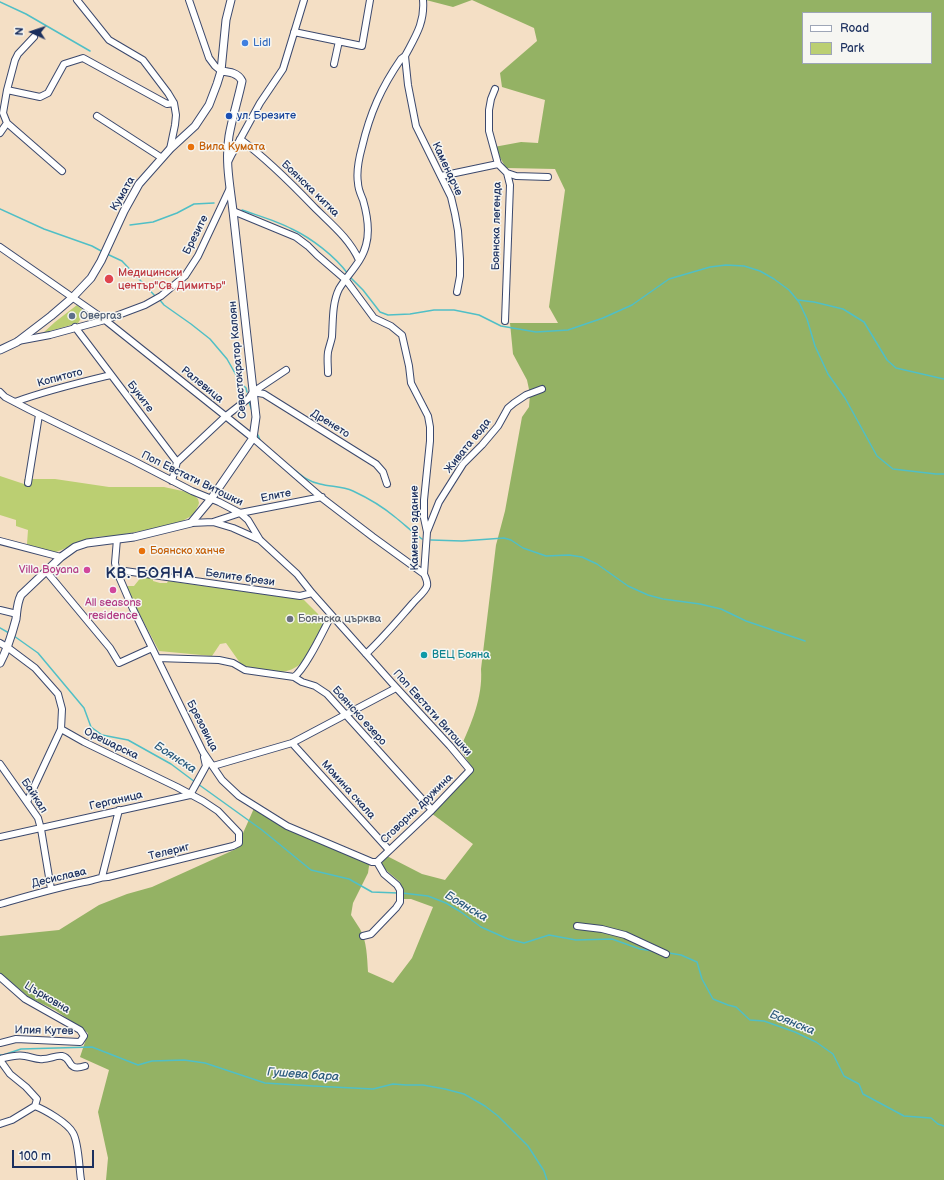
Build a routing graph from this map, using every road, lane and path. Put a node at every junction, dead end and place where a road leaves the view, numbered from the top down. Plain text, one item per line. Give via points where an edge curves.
1 (77, 0) edge
2 (189, 0) edge
3 (231, 0) edge
4 (304, 0) edge
5 (370, 0) edge
6 (423, 0) edge
7 (294, 32) junction
8 (34, 37) dead end
9 (339, 41) junction
10 (405, 56) junction
11 (334, 64) dead end
12 (221, 72) junction
13 (495, 89) dead end
14 (9, 90) junction
15 (174, 103) junction
16 (97, 116) dead end
17 (7, 124) junction
18 (0, 133) edge
19 (240, 139) junction
20 (170, 149) junction
21 (162, 158) junction
22 (228, 163) junction
23 (498, 164) junction
24 (62, 171) dead end
25 (507, 173) junction
26 (442, 176) junction
27 (548, 176) dead end
28 (230, 188) junction
29 (233, 210) junction
30 (0, 247) edge
31 (359, 260) junction
32 (346, 280) junction
33 (457, 292) dead end
34 (72, 298) junction
35 (105, 320) junction
36 (505, 321) dead end
37 (75, 328) junction
38 (18, 342) junction
39 (0, 350) edge
40 (286, 370) dead end
41 (328, 373) dead end
42 (111, 375) junction
43 (542, 389) dead end
44 (0, 392) edge
45 (254, 392) junction
46 (15, 402) junction
47 (39, 415) junction
48 (226, 416) junction
49 (253, 438) junction
50 (177, 462) junction
51 (172, 481) junction
52 (28, 484) dead end
53 (387, 484) dead end
54 (322, 497) junction
55 (211, 499) junction
56 (240, 513) junction
57 (213, 522) junction
58 (191, 523) junction
59 (427, 532) junction
60 (117, 539) junction
61 (260, 540) junction
62 (0, 541) edge
63 (61, 557) junction
64 (46, 571) junction
65 (117, 572) junction
66 (424, 574) junction
67 (312, 593) junction
68 (0, 610) edge
69 (331, 616) junction
70 (16, 618) junction
71 (0, 643) edge
72 (9, 644) junction
73 (152, 648) junction
74 (366, 654) junction
75 (157, 658) junction
76 (0, 663) edge
77 (294, 677) junction
78 (396, 688) junction
79 (344, 715) junction
80 (61, 729) junction
81 (292, 743) junction
82 (203, 752) junction
83 (0, 764) edge
84 (213, 766) junction
85 (470, 770) joint
86 (190, 795) junction
87 (27, 802) junction
88 (119, 810) junction
89 (432, 810) junction
90 (40, 829) junction
91 (0, 837) edge
92 (239, 843) joint
93 (389, 850) junction
94 (377, 862) junction
95 (102, 877) junction
96 (51, 889) junction
97 (0, 904) edge
98 (576, 926) dead end
99 (363, 936) dead end
100 (666, 954) dead end
101 (0, 977) edge
102 (84, 1036) joint
103 (0, 1043) edge
104 (0, 1060) edge
105 (85, 1066) dead end
106 (34, 1106) junction
107 (0, 1124) edge
108 (81, 1180) edge

1 - 15 street via 109,40 143,60
2 - 12 street via 210,58
3 - 12 main road, Кумата via 226,20
4 - 7 street
5 - 9 street via 362,46
6 - 10 street via 423,19
7 - 9 street
7 - 19 street via 283,68
8 - 14 street via 15,60
9 - 11 street
10 - 26 street, Каменарче via 416,126
10 - 31 street via 374,105 360,152 358,183 367,224 366,247
12 - 20 main road, Кумата via 209,105 195,126
12 - 22 main road, Севастократор Калоян via 232,73 242,81 229,135
13 - 23 street, Боянска легенда via 488,121
14 - 15 street via 40,97 48,93 64,64 83,58 166,104
14 - 17 street via 3,113
15 - 20 street via 176,115
16 - 21 street
17 - 18 street
17 - 24 street
19 - 22 street
19 - 31 street, Боянска китка via 333,224
20 - 21 main road, Кумата
21 - 34 main road, Кумата via 139,184 101,261 91,278
22 - 28 main road, Севастократор Калоян
23 - 25 street, Боянска легенда
23 - 26 street
25 - 27 street via 516,176
25 - 36 street, Боянска легенда via 510,185
26 - 33 street, Каменарче via 451,197 458,231 460,276
28 - 29 main road, Севастократор Калоян
28 - 35 street, Брезите via 198,256 185,276 158,298
29 - 32 street, Каменно здание via 296,237
29 - 45 main road, Севастократор Калоян
30 - 34 street, Ралевица
31 - 32 street
32 - 41 street via 335,302 328,352
32 - 59 street, Каменно здание via 374,318 402,335 411,383 429,422 430,440 424,500
34 - 35 street, Ралевица
34 - 38 main road, Кумата
35 - 37 street, Брезите
35 - 48 street, Ралевица
37 - 38 street, Брезите
37 - 42 street, Буките
38 - 39 main road, Кумата
40 - 45 street
42 - 46 street, Копитото via 58,387
42 - 50 street, Буките
43 - 59 street, Живата вода via 526,395 508,408 498,426 463,464 439,502
44 - 46 street, Поп Евстати Витошки
45 - 48 street
45 - 49 main road, Севастократор Калоян via 256,417
45 - 53 street, Дренето via 264,394 376,464 383,472
46 - 47 street, Поп Евстати Витошки
47 - 51 street, Поп Евстати Витошки
47 - 52 street
48 - 49 street, Ралевица
48 - 50 street
49 - 54 street, Ралевица
49 - 55 main road, Севастократор Калоян
50 - 51 street
51 - 55 street, Поп Евстати Витошки
54 - 56 street, Елите
54 - 66 street, Ралевица
55 - 56 street, Поп Евстати Витошки
55 - 58 main road, Севастократор Калоян
56 - 57 street, Елите
56 - 61 street, Поп Евстати Витошки via 248,520
57 - 58 street
57 - 61 street
58 - 60 main road via 134,538
59 - 66 street, Каменно здание
60 - 63 main road via 81,545
60 - 65 street, Брезовица
61 - 67 street, Поп Евстати Витошки via 297,574
62 - 63 street
63 - 64 main road
64 - 70 main road via 21,595
64 - 73 street via 110,648 119,663
65 - 67 street, Белите брези via 125,571 300,596
65 - 73 street, Брезовица
66 - 74 street, Каменно здание via 427,580 426,587
67 - 69 street, Поп Евстати Витошки
68 - 70 street
69 - 74 street, Поп Евстати Витошки
69 - 77 street via 306,663
70 - 72 main road
71 - 72 street
72 - 76 main road
72 - 80 street via 58,694 62,709
73 - 75 street, Брезовица
74 - 78 street, Поп Евстати Витошки
75 - 77 street, Боянско езеро via 219,660 233,663 245,670
75 - 82 street, Брезовица
77 - 79 street, Боянско езеро via 321,689
78 - 79 street
78 - 85 street, Поп Евстати Витошки
79 - 81 street
79 - 89 street, Боянско езеро
80 - 86 street, Орешарска
80 - 87 street
81 - 84 street
81 - 93 street, Момина скала
82 - 84 street, Брезовица
82 - 86 street via 206,766
83 - 87 street, Байкал
84 - 94 street, Брезовица via 222,780 240,796 287,826
85 - 89 street, Сговорна дружина
86 - 88 street, Герганица
86 - 92 street, Орешарска via 218,811 239,833
87 - 90 street, Байкал via 38,818
88 - 90 street, Герганица
88 - 95 street, Десислава
89 - 93 street, Сговорна дружина
90 - 91 street, Герганица
90 - 96 street, Байкал
92 - 95 street, Телериг
93 - 94 street, Сговорна дружина
94 - 99 street via 384,874 400,890 400,902 371,934
95 - 96 street, Десислава
96 - 97 street, Десислава
98 - 100 street via 625,935
101 - 102 street, Църковна via 25,999 80,1030
102 - 103 street, Илия Кутев via 80,1042 16,1039
104 - 105 street via 24,1055 42,1060 63,1056 73,1067
104 - 106 street via 10,1074 37,1099
106 - 107 street via 12,1120
106 - 108 street via 58,1119 73,1133

